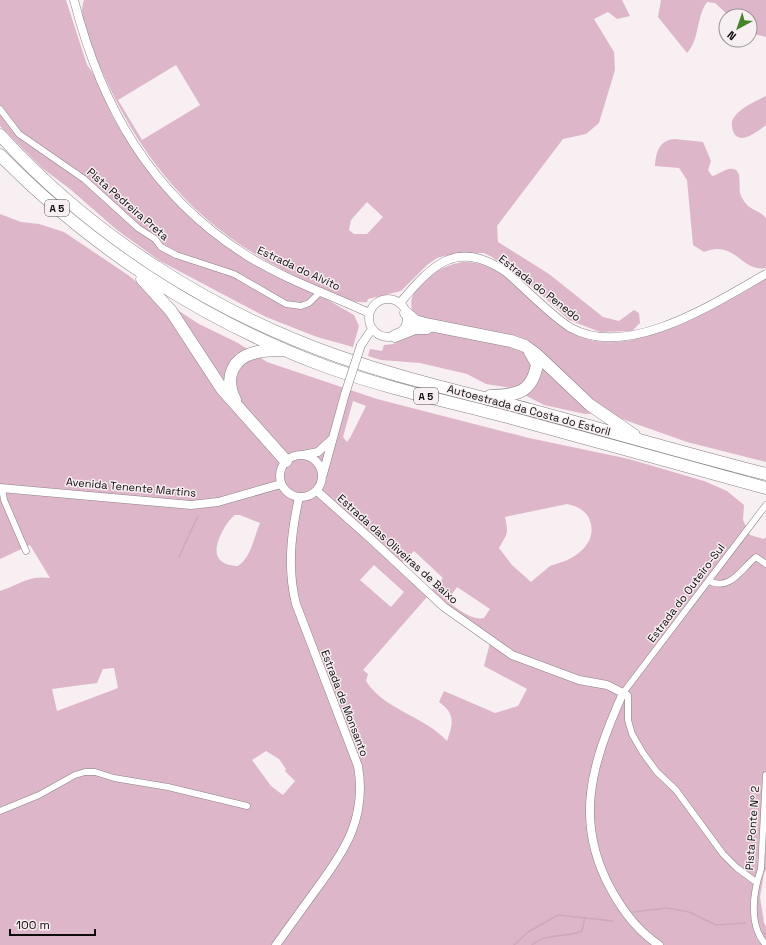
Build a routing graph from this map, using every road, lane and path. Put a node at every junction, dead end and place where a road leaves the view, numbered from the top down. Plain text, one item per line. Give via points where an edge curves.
1 (74, 0) edge
2 (0, 109) edge
3 (0, 136) edge
4 (0, 155) edge
5 (118, 256) junction
6 (766, 274) edge
7 (322, 291) junction
8 (403, 308) junction
9 (369, 313) junction
10 (372, 330) junction
11 (396, 336) junction
12 (285, 350) junction
13 (481, 397) junction
14 (238, 406) junction
15 (332, 440) junction
16 (642, 440) junction
17 (301, 455) junction
18 (286, 461) junction
19 (762, 473) edge
20 (322, 480) junction
21 (281, 484) junction
22 (1, 488) edge
23 (766, 488) edge
24 (316, 491) junction
25 (298, 497) junction
26 (766, 505) edge
27 (26, 551) dead end
28 (766, 564) edge
29 (709, 581) junction
30 (623, 693) junction
31 (766, 775) edge
32 (247, 806) dead end
33 (0, 811) edge
34 (756, 882) junction
35 (276, 945) edge
36 (659, 945) edge
37 (766, 945) edge

1 - 7 street, Estrada do Alvito via 86,47 108,101 127,134 170,192 200,221 246,255
2 - 7 street, Pista Pedreira Preta via 19,134 84,179 138,228 155,239 161,247 176,255 234,274 286,304 301,306 309,303
3 - 13 highway, Autoestrada da Costa do Estoril / A 5 via 38,174 90,218 124,245 185,284 291,338 338,356
4 - 5 highway, Autoestrada da Costa do Estoril / A 5 via 33,188
5 - 12 highway, Autoestrada da Costa do Estoril / A 5 via 179,296
5 - 14 highway via 152,288 171,311 212,375
6 - 8 street, Estrada do Penedo via 671,324 614,337 598,337 571,328 506,272 474,257 449,260 434,267 421,278
7 - 9 street, Estrada do Alvito
8 - 9 street via 393,300 382,300 372,306
8 - 11 street via 407,321
8 - 16 highway via 415,321 525,346 590,405
9 - 10 street
10 - 11 street via 384,337
10 - 15 street, bridge via 361,345
11 - 13 highway via 415,328 426,328 509,343 532,354 537,364 530,385 519,393
12 - 14 highway via 258,352 236,363 229,384
12 - 23 highway, Autoestrada da Costa do Estoril / A 5 via 331,368 402,390
13 - 16 highway, Autoestrada da Costa do Estoril / A 5
14 - 18 highway
15 - 17 street via 318,452
15 - 20 street
16 - 19 highway, Autoestrada da Costa do Estoril / A 5
17 - 18 street
17 - 20 street via 311,458 319,465
18 - 21 street via 280,472
20 - 24 street
21 - 22 street, Avenida Tenente Martins via 218,502 191,505
21 - 25 street via 288,493
22 - 27 street
24 - 25 street via 306,497
24 - 30 street, Estrada das Oliveiras de Baixo via 444,607 512,655 579,680 607,685
25 - 35 street, Estrada de Monsanto via 291,538 292,587 296,604 358,766 360,791 355,824 344,849
26 - 29 street, Estrada do Outeiro-Sul
28 - 29 street via 756,557 734,579 722,584
29 - 30 street, Estrada do Outeiro-Sul
30 - 34 street via 630,699 628,720 632,734 648,760 676,790 724,854
30 - 36 street via 602,740 594,772 590,797 592,839 609,886 623,910 636,926
31 - 34 street, Pista Ponte Nº 2 via 761,869
32 - 33 street via 168,787 86,772
34 - 37 street via 755,924

